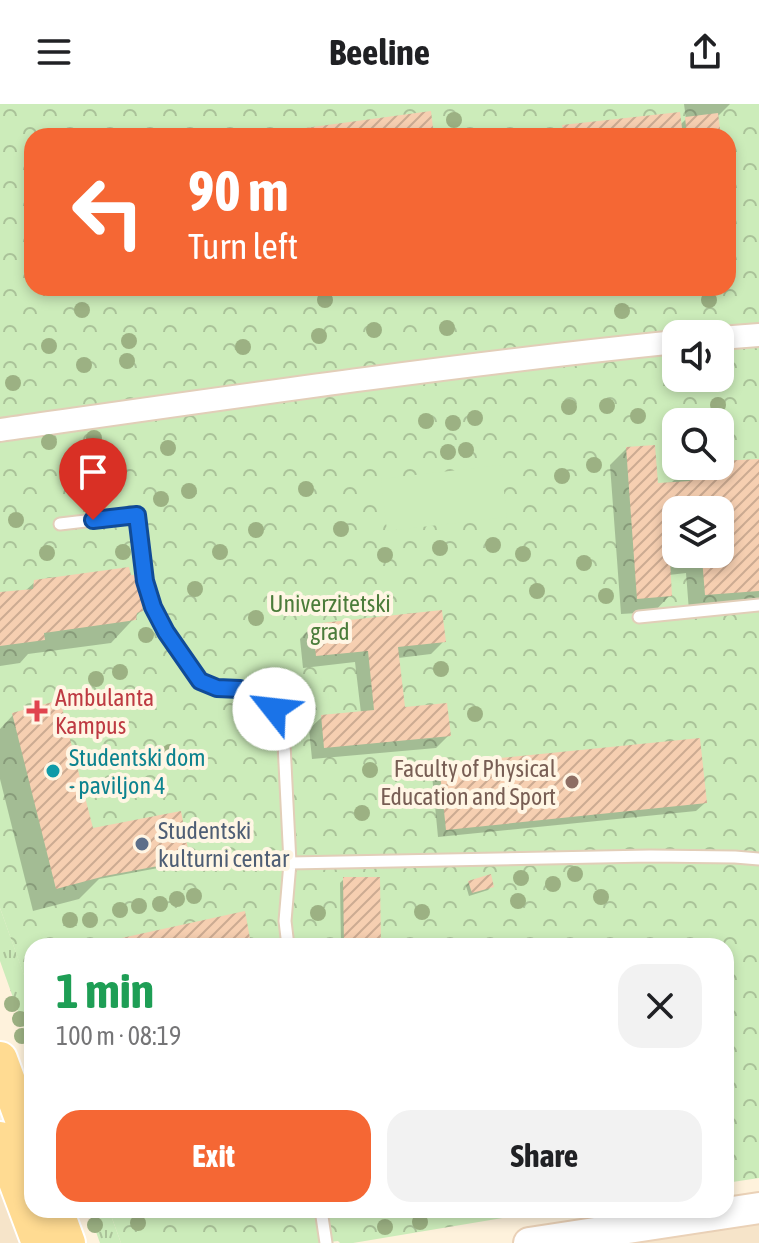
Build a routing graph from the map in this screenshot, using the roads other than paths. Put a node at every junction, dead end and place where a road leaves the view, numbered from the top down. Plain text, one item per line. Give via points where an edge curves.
1 (759, 335) edge
2 (734, 337) edge
3 (662, 343) edge
4 (0, 430) edge
5 (60, 524) dead end
6 (759, 605) edge
7 (639, 617) dead end
8 (759, 859) edge
9 (290, 863) junction
10 (287, 938) edge
11 (0, 1059) edge
12 (24, 1124) edge
13 (0, 1139) edge
14 (24, 1203) edge
15 (759, 1208) edge
16 (734, 1212) edge
17 (30, 1218) edge
18 (59, 1218) edge
19 (322, 1218) edge
20 (693, 1218) edge
21 (39, 1243) edge
22 (68, 1243) edge
23 (326, 1243) edge
24 (529, 1243) edge

1 - 2 street
3 - 4 street via 327,383
5 - 9 lane via 137,515 153,607 200,681 240,689 274,709 283,724
6 - 7 lane
8 - 9 lane
9 - 10 lane
11 - 12 main road
13 - 14 main road
15 - 16 street
17 - 21 main road
18 - 22 main road
19 - 23 lane
20 - 24 street

